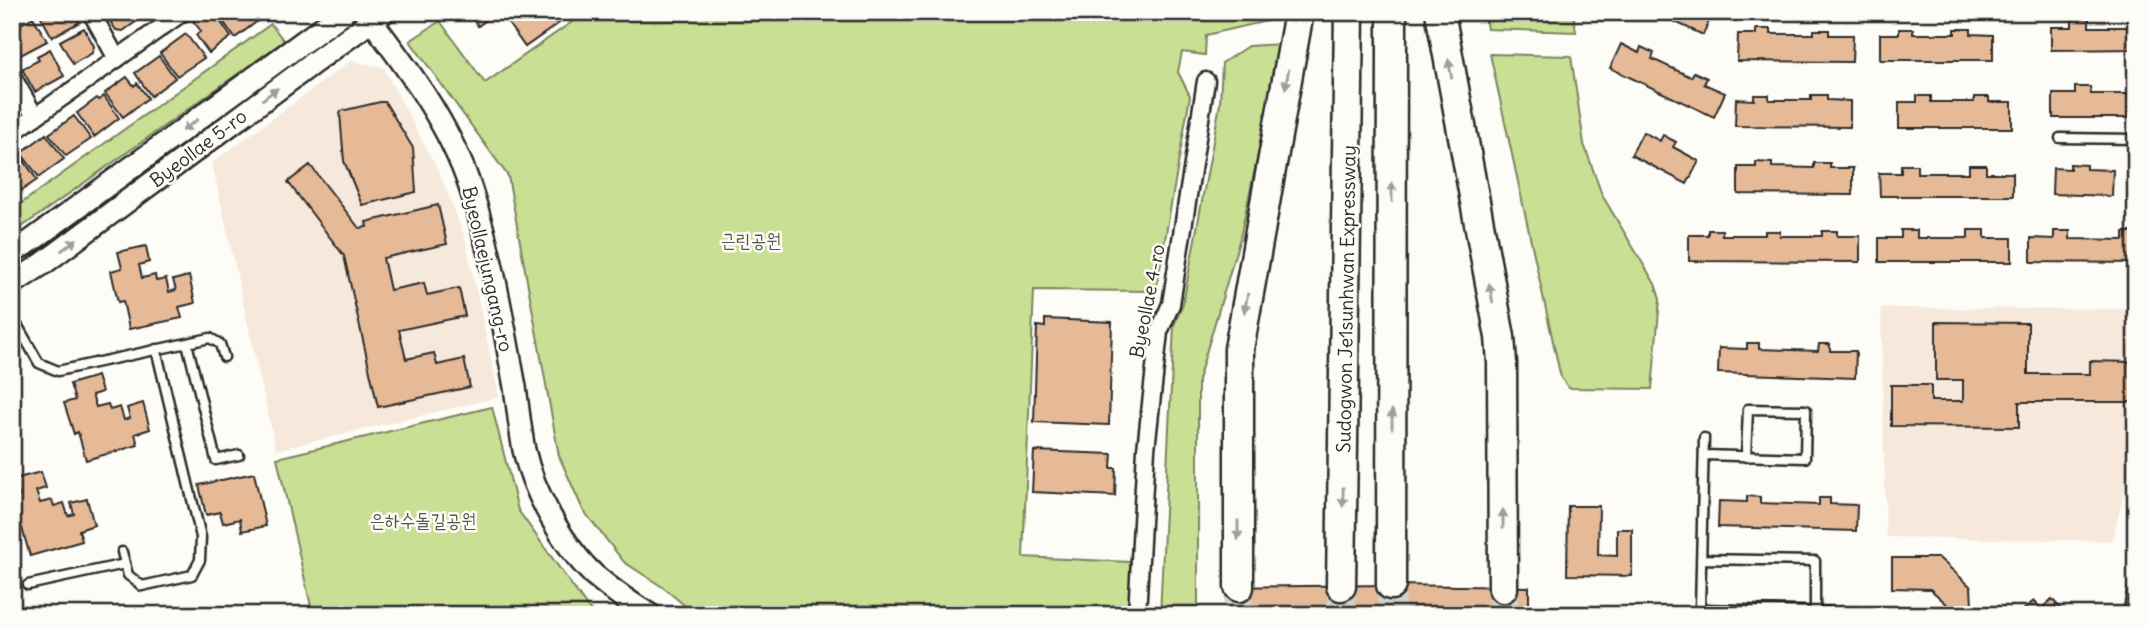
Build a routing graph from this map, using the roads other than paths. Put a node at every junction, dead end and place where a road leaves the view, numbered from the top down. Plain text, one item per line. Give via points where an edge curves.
1 (91, 12) edge
2 (183, 12) edge
3 (344, 12) edge
4 (1300, 12) edge
5 (1349, 12) edge
6 (1392, 12) edge
7 (1440, 12) edge
8 (373, 15) edge
9 (117, 59) junction
10 (12, 76) edge
11 (1206, 81) dead end
12 (35, 117) junction
13 (12, 133) edge
14 (2060, 138) dead end
15 (2136, 139) edge
16 (12, 252) edge
17 (12, 284) edge
18 (12, 316) edge
19 (187, 343) junction
20 (156, 349) junction
21 (224, 356) dead end
22 (1704, 438) dead end
23 (239, 455) dead end
24 (1704, 455) junction
25 (1746, 457) junction
26 (122, 552) dead end
27 (1701, 559) junction
28 (125, 564) junction
29 (28, 585) dead end
30 (1391, 585) tunnel mouth
31 (1341, 586) tunnel mouth
32 (1238, 587) tunnel mouth
33 (1503, 588) tunnel mouth
34 (2136, 593) edge
35 (1815, 612) junction
36 (650, 615) edge
37 (1137, 615) edge
38 (1833, 615) edge
39 (2132, 615) edge

1 - 9 street
2 - 9 street
3 -> 16 street, Byeollae 5-ro
4 -> 32 highway via 1239,349
5 -> 31 highway, Sudogwon Je1sunhwan Expressway
30 -> 6 highway
33 -> 7 highway via 1500,337
17 -> 8 street, Byeollae 5-ro
8 - 36 street, Byeollaejungang-ro via 425,95 471,189 494,282 525,452 537,489 592,573
9 - 12 street
10 - 12 street
11 - 37 street, Byeollae 4-ro via 1171,304 1159,332 1146,449
12 - 13 street
14 - 15 lane
18 - 20 lane via 38,363 58,370
19 - 20 lane
19 - 21 lane via 210,338 220,344
19 - 23 lane via 216,460
20 - 28 lane via 201,537 200,560 192,575 142,586 128,575
22 - 24 lane
24 - 25 lane
24 - 27 lane
25 - 25 lane via 1805,458 1806,410 1748,409
26 - 28 lane
27 - 35 lane via 1815,561
27 - 35 lane via 1700,609
28 - 29 lane
34 - 39 street
35 - 38 lane

